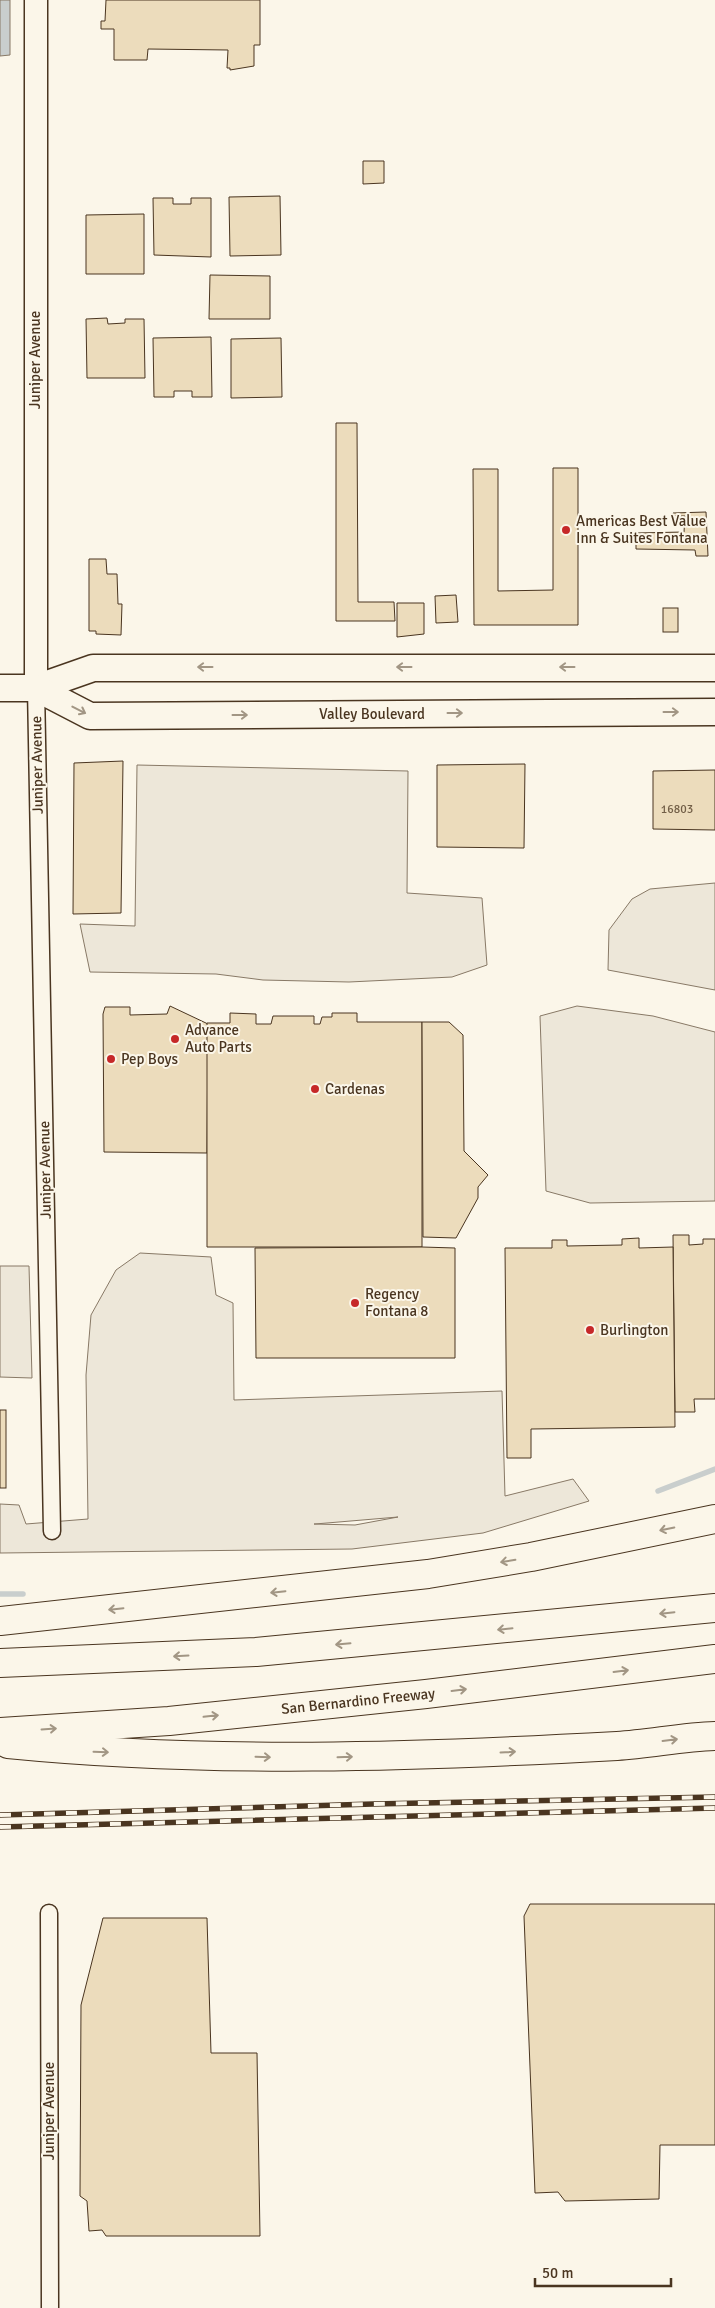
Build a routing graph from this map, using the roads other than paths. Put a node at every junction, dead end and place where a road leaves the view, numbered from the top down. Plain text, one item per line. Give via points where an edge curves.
1 (36, 0) edge
2 (715, 668) edge
3 (0, 688) edge
4 (36, 688) junction
5 (715, 712) edge
6 (715, 1519) edge
7 (52, 1531) dead end
8 (715, 1608) edge
9 (0, 1621) edge
10 (715, 1660) edge
11 (0, 1663) edge
12 (0, 1732) edge
13 (715, 1736) edge
14 (0, 1744) edge
15 (48, 1913) dead end
16 (50, 2308) edge

1 - 4 street, Juniper Avenue
2 -> 4 main road, Valley Boulevard via 93,668
3 - 4 main road, Valley Boulevard
4 -> 5 main road, Valley Boulevard via 90,716
4 - 7 street, Juniper Avenue
6 -> 9 highway via 531,1557 428,1574
8 -> 11 highway via 256,1652
12 -> 10 highway, San Bernardino Freeway via 169,1721
14 -> 13 highway via 76,1751 320,1758 620,1746
15 - 16 street, Juniper Avenue

